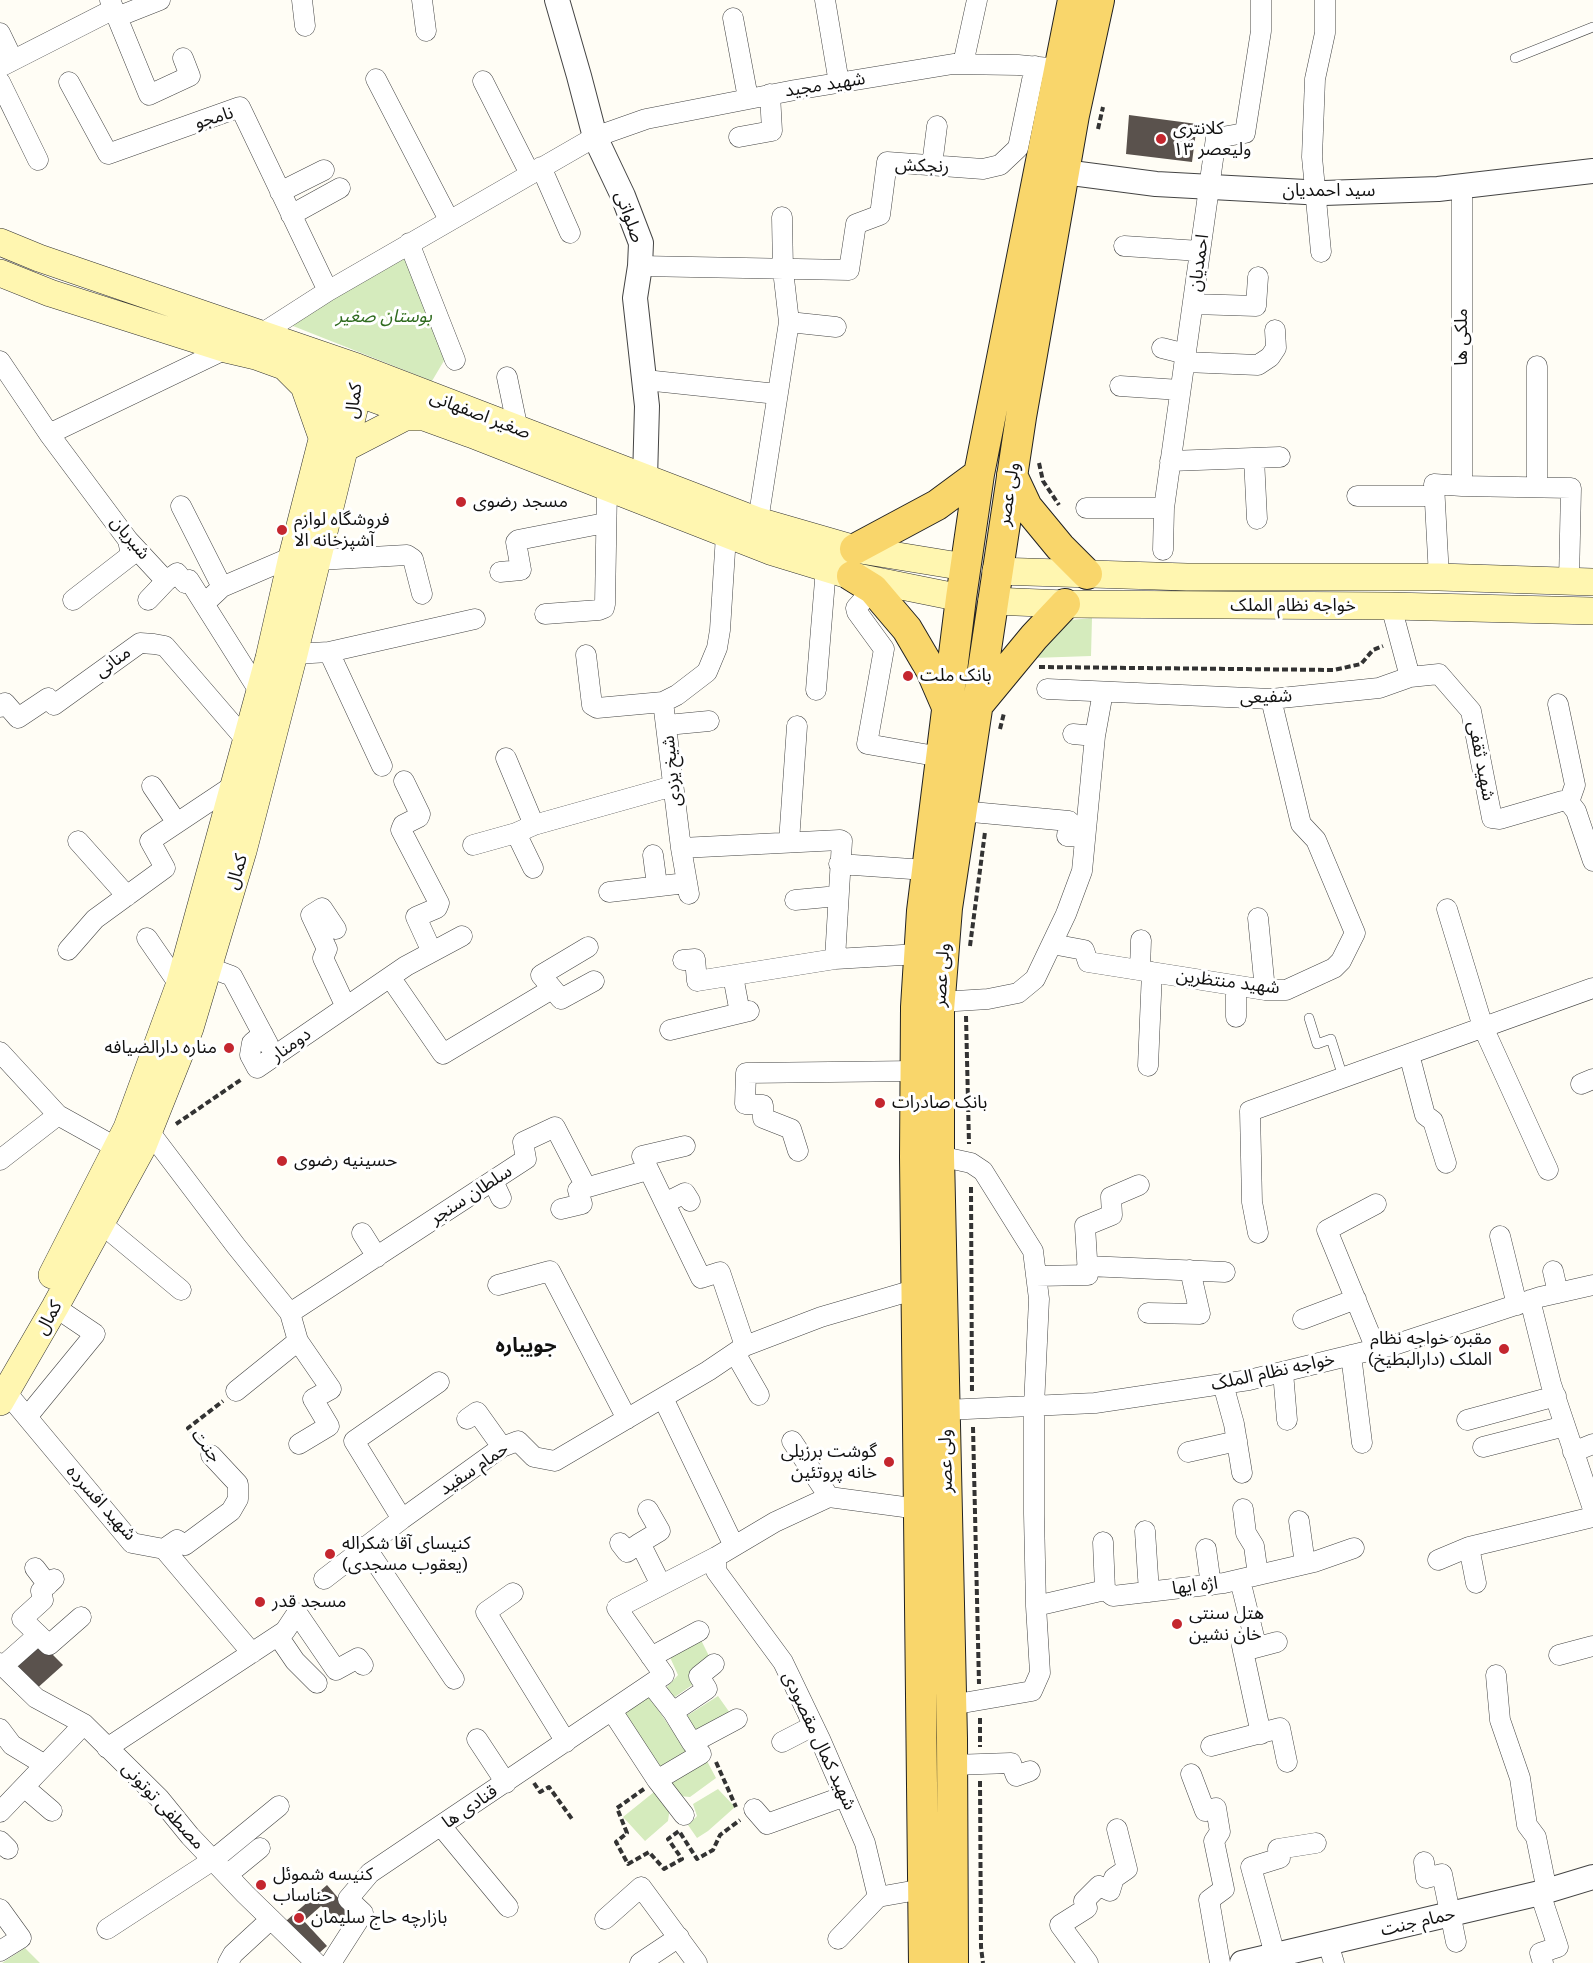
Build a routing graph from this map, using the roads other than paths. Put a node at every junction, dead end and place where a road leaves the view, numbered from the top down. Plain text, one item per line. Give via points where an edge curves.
1 (160, 0) edge
2 (302, 0) edge
3 (422, 0) edge
4 (558, 0) edge
5 (825, 0) edge
6 (976, 0) edge
7 (1073, 0) edge
8 (1099, 0) edge
9 (1261, 0) edge
10 (1325, 0) edge
11 (114, 9) edge
12 (733, 18) dead end
13 (305, 26) dead end
14 (1593, 27) edge
15 (426, 31) dead end
16 (0, 33) edge
17 (183, 58) dead end
18 (1515, 58) dead end
19 (7, 64) edge
20 (963, 64) junction
21 (1047, 68) junction
22 (376, 79) dead end
23 (483, 81) dead end
24 (0, 82) edge
25 (69, 82) dead end
26 (839, 83) junction
27 (770, 94) junction
28 (748, 98) junction
29 (937, 126) dead end
30 (595, 137) junction
31 (739, 137) dead end
32 (38, 160) dead end
33 (932, 165) junction
34 (324, 170) dead end
35 (536, 171) junction
36 (1593, 171) edge
37 (1064, 172) junction
38 (1209, 187) junction
39 (1462, 187) junction
40 (340, 188) dead end
41 (280, 192) junction
42 (1314, 192) junction
43 (291, 215) junction
44 (782, 217) dead end
45 (449, 220) junction
46 (570, 233) dead end
47 (0, 242) edge
48 (409, 243) junction
49 (1124, 246) dead end
50 (1200, 251) junction
51 (1321, 252) dead end
52 (640, 266) junction
53 (783, 270) junction
54 (0, 273) edge
55 (1258, 277) dead end
56 (328, 291) junction
57 (1193, 304) junction
58 (789, 322) junction
59 (836, 327) dead end
60 (1275, 330) dead end
61 (261, 334) junction
62 (1162, 348) dead end
63 (226, 349) junction
64 (1185, 358) junction
65 (455, 360) dead end
66 (0, 361) edge
67 (284, 366) junction
68 (1538, 366) dead end
69 (507, 377) dead end
70 (645, 380) junction
71 (350, 382) junction
72 (1120, 386) dead end
73 (1180, 390) junction
74 (777, 394) junction
75 (424, 417) junction
76 (518, 430) junction
77 (49, 434) junction
78 (334, 444) junction
79 (1254, 458) junction
80 (1280, 458) dead end
81 (1170, 461) junction
82 (980, 474) junction
83 (1012, 475) junction
84 (645, 478) junction
85 (1461, 486) junction
86 (1538, 487) junction
87 (607, 488) junction
88 (1357, 496) dead end
89 (1434, 496) junction
90 (181, 506) dead end
91 (1086, 508) dead end
92 (1164, 508) junction
93 (1257, 519) dead end
94 (758, 521) junction
95 (605, 523) junction
96 (726, 535) junction
97 (128, 540) junction
98 (1163, 550) dead end
99 (304, 558) junction
100 (965, 567) junction
101 (851, 571) junction
102 (996, 571) junction
103 (500, 572) dead end
104 (1088, 574) junction
105 (1439, 577) junction
106 (166, 581) junction
107 (1581, 581) edge
108 (222, 587) junction
109 (422, 594) dead end
110 (961, 598) junction
111 (73, 600) dead end
112 (148, 600) dead end
113 (992, 601) junction
114 (205, 603) junction
115 (1065, 604) junction
116 (1391, 606) junction
117 (1587, 611) edge
118 (545, 614) dead end
119 (475, 620) dead end
120 (329, 652) junction
121 (294, 654) junction
122 (586, 655) dead end
123 (1410, 677) junction
124 (1047, 689) dead end
125 (816, 690) dead end
126 (259, 691) junction
127 (1103, 692) junction
128 (1271, 699) junction
129 (663, 702) junction
130 (991, 704) junction
131 (1558, 704) dead end
132 (0, 707) edge
133 (947, 709) junction
134 (709, 721) dead end
135 (667, 725) junction
136 (797, 726) dead end
137 (1073, 734) dead end
138 (1095, 736) junction
139 (246, 740) junction
140 (941, 757) junction
141 (506, 758) dead end
142 (382, 766) dead end
143 (404, 781) dead end
144 (234, 785) junction
145 (152, 786) dead end
146 (673, 786) junction
147 (1569, 802) junction
148 (974, 813) junction
149 (177, 823) junction
150 (525, 829) junction
151 (1085, 837) junction
152 (78, 841) dead end
153 (789, 842) junction
154 (473, 845) dead end
155 (681, 848) junction
156 (653, 855) dead end
157 (1593, 861) edge
158 (839, 864) junction
159 (533, 868) dead end
160 (926, 870) junction
161 (657, 885) junction
162 (609, 892) dead end
163 (127, 896) junction
164 (838, 896) junction
165 (795, 900) dead end
166 (1447, 909) dead end
167 (1258, 918) dead end
168 (336, 929) dead end
169 (462, 936) dead end
170 (147, 938) dead end
171 (1141, 940) dead end
172 (1052, 944) junction
173 (588, 946) dead end
174 (68, 950) dead end
175 (432, 952) junction
176 (919, 954) junction
177 (835, 959) junction
178 (683, 960) dead end
179 (1146, 970) junction
180 (191, 971) junction
181 (733, 976) junction
182 (390, 977) junction
183 (594, 981) dead end
184 (1236, 986) junction
185 (1593, 988) edge
186 (552, 989) junction
187 (1265, 990) junction
188 (952, 1001) junction
189 (346, 1006) junction
190 (1236, 1017) dead end
191 (1309, 1018) dead end
192 (1483, 1027) junction
193 (670, 1030) dead end
194 (263, 1034) junction
195 (0, 1052) edge
196 (1409, 1054) junction
197 (275, 1056) junction
198 (1148, 1066) dead end
199 (915, 1071) junction
200 (1343, 1077) junction
201 (58, 1114) junction
202 (155, 1138) road end
203 (685, 1146) dead end
204 (798, 1151) dead end
205 (126, 1153) junction
206 (939, 1156) junction
207 (0, 1160) edge
208 (1446, 1163) dead end
209 (648, 1170) junction
210 (1548, 1170) dead end
211 (1138, 1185) dead end
212 (586, 1187) junction
213 (690, 1201) dead end
214 (664, 1203) junction
215 (1376, 1204) dead end
216 (561, 1209) dead end
217 (93, 1216) junction
218 (362, 1233) dead end
219 (1258, 1233) dead end
220 (1500, 1236) dead end
221 (377, 1257) junction
222 (1087, 1266) junction
223 (1190, 1270) junction
224 (1553, 1271) dead end
225 (1225, 1272) dead end
226 (1036, 1276) junction
227 (498, 1285) dead end
228 (1593, 1285) edge
229 (916, 1289) junction
230 (181, 1290) dead end
231 (1558, 1293) junction
232 (1356, 1299) junction
233 (1524, 1303) junction
234 (55, 1306) junction
235 (290, 1313) junction
236 (1148, 1313) dead end
237 (1304, 1319) dead end
238 (298, 1341) junction
239 (740, 1349) junction
240 (1376, 1349) junction
241 (1351, 1355) junction
242 (1283, 1372) junction
243 (439, 1382) dead end
244 (1223, 1384) junction
245 (2, 1387) edge
246 (236, 1391) road end
247 (759, 1395) dead end
248 (1556, 1396) junction
249 (663, 1398) junction
250 (1034, 1406) junction
251 (958, 1409) junction
252 (27, 1417) junction
253 (467, 1419) dead end
254 (627, 1419) junction
255 (1287, 1420) dead end
256 (1467, 1420) dead end
257 (1565, 1426) junction
258 (792, 1441) dead end
259 (1237, 1441) junction
260 (299, 1443) dead end
261 (1362, 1443) dead end
262 (1593, 1444) edge
263 (1483, 1447) dead end
264 (502, 1448) junction
265 (1188, 1452) dead end
266 (1574, 1452) junction
267 (211, 1455) road end
268 (1242, 1473) dead end
269 (829, 1497) junction
270 (920, 1509) junction
271 (1243, 1509) dead end
272 (1593, 1509) edge
273 (648, 1510) dead end
274 (1593, 1517) edge
275 (402, 1519) junction
276 (1299, 1521) dead end
277 (1145, 1531) dead end
278 (1103, 1542) dead end
279 (620, 1543) dead end
280 (640, 1543) junction
281 (365, 1546) junction
282 (734, 1546) junction
283 (1469, 1547) junction
284 (1354, 1548) dead end
285 (1206, 1549) dead end
286 (164, 1550) junction
287 (716, 1557) junction
288 (1438, 1560) dead end
289 (1305, 1564) junction
290 (35, 1568) dead end
291 (1249, 1577) junction
292 (324, 1579) dead end
293 (1476, 1583) dead end
294 (661, 1585) junction
295 (1210, 1585) junction
296 (1105, 1590) junction
297 (1149, 1592) junction
298 (513, 1593) dead end
299 (1036, 1606) junction
300 (81, 1617) dead end
301 (699, 1631) dead end
302 (38, 1635) junction
303 (278, 1636) junction
304 (1277, 1642) dead end
305 (1593, 1646) edge
306 (1243, 1651) junction
307 (252, 1653) junction
308 (1559, 1655) dead end
309 (651, 1657) junction
310 (2, 1664) edge
311 (714, 1664) dead end
312 (363, 1665) dead end
313 (1496, 1675) dead end
314 (454, 1679) dead end
315 (658, 1680) junction
316 (317, 1683) dead end
317 (965, 1703) junction
318 (612, 1711) junction
319 (673, 1712) junction
320 (737, 1719) dead end
321 (84, 1724) junction
322 (813, 1726) junction
323 (0, 1729) edge
324 (1261, 1734) junction
325 (477, 1739) dead end
326 (566, 1742) junction
327 (782, 1742) dead end
328 (692, 1743) junction
329 (1211, 1746) dead end
330 (107, 1748) junction
331 (1287, 1762) dead end
332 (45, 1765) junction
333 (966, 1765) junction
334 (1030, 1771) dead end
335 (1191, 1774) dead end
336 (657, 1780) junction
337 (506, 1783) junction
338 (24, 1787) junction
339 (845, 1796) junction
340 (279, 1806) dead end
341 (754, 1809) dead end
342 (1, 1810) edge
343 (52, 1810) dead end
344 (684, 1815) dead end
345 (441, 1826) junction
346 (1117, 1829) dead end
347 (1316, 1843) dead end
348 (260, 1848) dead end
349 (213, 1860) junction
350 (1424, 1862) dead end
351 (227, 1875) junction
352 (1593, 1877) edge
353 (923, 1888) junction
354 (1544, 1892) junction
355 (878, 1897) junction
356 (508, 1907) dead end
357 (0, 1910) edge
358 (1451, 1914) junction
359 (271, 1919) junction
360 (605, 1919) dead end
361 (107, 1929) dead end
362 (679, 1937) junction
363 (838, 1939) dead end
364 (1455, 1942) dead end
365 (0, 1951) edge
366 (1331, 1953) edge
367 (1275, 1955) junction
368 (923, 1959) edge
369 (955, 1959) edge
370 (228, 1963) edge
371 (316, 1963) edge
372 (331, 1963) edge
373 (640, 1963) edge
374 (697, 1963) edge
375 (1088, 1963) edge
376 (1220, 1963) edge
377 (1242, 1963) edge
378 (1543, 1963) edge

1 - 11 street
2 - 13 street
3 - 15 street
4 - 30 street, صلواتی
5 - 26 street
6 - 20 street
7 - 21 main road, ولی عصر
8 - 37 main road, ولی عصر
9 - 38 street, احمدیان via 1261,31 1245,133 1216,138
10 - 42 street via 1325,33 1315,79
11 - 17 street via 149,95 190,76
11 - 19 street
12 - 28 street
14 - 18 lane
16 - 19 street
20 - 21 street, شهید مجید
20 - 26 street, شهید مجید
21 - 33 street, رنجکش via 1018,148 1000,165 983,169
21 - 82 main road, ولی عصر
22 - 45 street
23 - 35 street
24 - 32 street
25 - 41 street, نامجو via 108,154 240,107
26 - 27 street, شهید مجید
27 - 28 street, شهید مجید
27 - 31 street via 772,131
28 - 30 street, شهید مجید via 646,119
29 - 33 street
30 - 35 street, شهید مجید
30 - 52 street, صلواتی via 641,243
33 - 53 street, رنجکش via 887,162 880,214 856,224 849,270
34 - 41 street
35 - 45 street, شهید مجید
35 - 46 street
36 - 39 street, سید احمدیان
37 - 38 street, سید احمدیان
37 - 83 main road, ولی عصر
38 - 42 street, سید احمدیان
38 - 50 street, احمدیان
39 - 42 street, سید احمدیان
39 - 85 street, ملکی ها
40 - 43 street
41 - 43 street, نامجو
42 - 51 street
43 - 56 street, نامجو
44 - 53 street
45 - 48 street, شهید مجید
47 - 61 main road, صغیر اصفهانی
48 - 56 street, شهید مجید
48 - 65 street
49 - 50 street
50 - 57 street, احمدیان
52 - 53 street, رنجکش
52 - 70 street, صلواتی via 635,298
53 - 58 street
54 - 63 main road, صغیر اصفهانی via 50,293
55 - 57 street via 1256,306
56 - 61 street, شهید مجید
57 - 64 street, احمدیان
58 - 59 street
58 - 74 street
60 - 64 street via 1276,348 1258,365
61 - 71 main road, صغیر اصفهانی
62 - 64 street
63 - 67 main road, صغیر اصفهانی
63 - 77 street
64 - 73 street, احمدیان
66 - 77 street, شیریان
67 - 71 main road, صغیر اصفهانی
67 - 78 main road via 304,386
68 - 86 street
69 - 76 street
70 - 74 street
70 - 84 street, صلواتی
71 - 75 main road, صغیر اصفهانی
71 - 76 main road, صغیر اصفهانی
71 - 78 main road, کمال
72 - 73 street
73 - 81 street, احمدیان
74 - 94 street
75 - 78 main road via 405,417
75 - 87 main road, صغیر اصفهانی
76 - 84 main road, صغیر اصفهانی
77 - 97 street, شیریان
78 - 99 main road, کمال
79 - 80 street
79 - 81 street
79 - 93 street
81 - 92 street, احمدیان
82 - 100 main road, ولی عصر
82 - 101 main road
83 - 102 main road, ولی عصر
83 - 104 main road via 1027,507
84 - 94 main road, صغیر اصفهانی
85 - 86 street
85 - 89 street via 1434,484
86 - 107 street via 1571,488
87 - 95 street
87 - 96 main road, صغیر اصفهانی
88 - 89 street
89 - 105 street
90 - 108 street
91 - 92 street
92 - 98 street, احمدیان
94 - 101 main road, صغیر اصفهانی
95 - 103 street via 518,540 521,570
95 - 118 street via 604,608
96 - 101 main road, صغیر اصفهانی
96 - 129 street via 717,648 706,672
97 - 106 street, شیریان
97 - 111 street via 131,555
99 - 108 street
99 - 109 street via 407,555 413,559
99 - 121 main road, کمال
99 - 126 main road, کمال
100 - 101 main road, صغیر اصفهانی
100 - 102 main road
100 - 110 main road, ولی عصر
101 - 110 main road, صغیر اصفهانی
101 - 125 street
101 - 133 main road via 907,629 931,670
101 - 140 street via 857,612 884,649 867,744
102 - 104 main road, خواجه نظام الملک
102 - 113 main road, ولی عصر
104 - 105 main road, خواجه نظام الملک
105 - 107 main road, خواجه نظام الملک
106 - 112 street
106 - 114 street via 177,573 185,583 189,580
107 - 117 main road
108 - 114 street
110 - 113 main road
110 - 133 main road, ولی عصر
113 - 115 main road, خواجه نظام الملک
113 - 130 main road, ولی عصر
114 - 126 street
115 - 116 main road, خواجه نظام الملک
115 - 130 main road via 1034,637
116 - 117 main road, خواجه نظام الملک
116 - 123 street
119 - 120 street
120 - 121 street
120 - 142 street
121 - 180 main road, کمال via 243,851
122 - 129 street via 592,705 597,708
123 - 128 street, شفیعی via 1380,688
123 - 147 street, شهید ثقفی via 1439,674 1471,711 1492,818
124 - 127 street, شفیعی
126 - 139 main road, کمال
127 - 128 street, شفیعی
127 - 138 street
128 - 187 street, شهید منتظرین via 1301,824 1316,840 1355,933 1334,968 1286,990
129 - 135 street, شیخ یزدی
130 - 148 main road, ولی عصر
131 - 147 street via 1575,785
132 - 139 street, منانی via 4,703 18,718 48,698 54,705 140,643 154,644 165,646
133 - 140 main road, ولی عصر
134 - 135 street
135 - 146 street, شیخ یزدی
136 - 153 street
137 - 138 street
138 - 151 street
139 - 144 main road, کمال
140 - 160 main road, ولی عصر
141 - 150 street
143 - 175 street via 420,814 401,830 439,903 437,908 416,917
144 - 149 street
144 - 180 main road, کمال
145 - 149 street
146 - 150 street
146 - 155 street, شیخ یزدی
147 - 157 street via 1576,811
148 - 151 street via 1069,821 1067,836
148 - 188 main road, ولی عصر via 947,908
149 - 163 street via 150,841 165,868
150 - 154 street
150 - 159 street
151 - 172 street via 1082,870
152 - 163 street
153 - 155 street
153 - 158 street via 838,838 842,841
155 - 161 street, شیخ یزدی via 687,889
156 - 161 street
158 - 160 street
158 - 164 street
160 - 176 main road, ولی عصر
161 - 162 street
163 - 174 street via 95,919
164 - 165 street
164 - 177 street
166 - 192 street
167 - 187 street
168 - 189 street via 322,908 311,915 327,949 323,958
169 - 175 street, دومنار
170 - 180 street
171 - 179 street
172 - 179 street, شهید منتظرین via 1084,950 1088,962
172 - 188 street via 1035,979 1018,993
173 - 186 street via 541,975
175 - 182 street, دومنار
176 - 177 street
176 - 199 main road, ولی عصر
177 - 181 street
178 - 181 street via 695,959 697,981
179 - 184 street, شهید منتظرین
179 - 198 street
180 - 194 street via 232,976
180 - 205 main road, کمال via 127,1128
180 - 205 main road, کمال via 197,1006 181,1050
181 - 193 street via 745,1012
182 - 186 street via 443,1054
182 - 189 street, دومنار
183 - 186 street via 561,999
184 - 187 street, شهید منتظرین
184 - 190 street
185 - 192 street
188 - 206 main road, ولی عصر
189 - 197 street, دومنار
191 - 200 lane via 1317,1044 1331,1039
192 - 196 street
192 - 210 street
194 - 197 street
194 - 197 street, دومنار via 252,1043 250,1055 257,1068
195 - 201 street
196 - 200 street
196 - 208 street via 1425,1115 1433,1121
199 - 204 street via 746,1073 745,1104 763,1105 763,1118 791,1129
199 - 229 main road, ولی عصر
200 - 219 street via 1250,1111 1252,1202
201 - 205 street
201 - 207 street
202 - 235 street
203 - 209 street via 642,1156
205 - 217 main road, کمال
206 - 226 street via 971,1163 983,1171 1033,1251
206 - 251 main road, ولی عصر
209 - 212 street
209 - 214 street
211 - 222 street via 1111,1197 1112,1215 1085,1226
212 - 216 street via 578,1190 582,1204
212 - 221 street, سلطان سنجر via 555,1127 523,1142 526,1159 497,1189
213 - 214 street via 685,1193
214 - 239 street via 700,1278 720,1272
215 - 232 street via 1327,1230
217 - 230 street
217 - 234 main road, کمال
217 - 245 main road, کمال via 29,1321
218 - 221 street
220 - 233 street
221 - 235 street, سلطان سنجر
222 - 223 street
222 - 226 street via 1088,1275
223 - 225 street
223 - 236 street via 1200,1314
224 - 231 street
226 - 250 street via 1039,1299
227 - 254 street via 550,1271
228 - 231 street, خواجه نظام الملک
229 - 239 street, حمام سفید via 820,1317
229 - 270 main road, ولی عصر
231 - 233 street, خواجه نظام الملک
232 - 237 street
232 - 240 street
233 - 240 street, خواجه نظام الملک
233 - 248 street
234 - 245 main road, کمال
234 - 252 street via 95,1334
235 - 238 street
238 - 246 street
238 - 260 street via 331,1389 313,1399 329,1426
239 - 247 street
239 - 249 street, حمام سفید
240 - 241 street, خواجه نظام الملک
241 - 242 street, خواجه نظام الملک
241 - 261 street
242 - 244 street, خواجه نظام الملک
242 - 255 street
243 - 275 street via 354,1441
244 - 250 street, خواجه نظام الملک via 1095,1403
244 - 259 street
245 - 252 street, شهید افسرده
248 - 256 street
248 - 257 street
249 - 254 street, حمام سفید
249 - 282 street
250 - 251 street, خواجه نظام الملک
250 - 299 street
251 - 317 main road, ولی عصر
252 - 286 street, شهید افسرده via 132,1543
253 - 264 street via 477,1412
254 - 264 street, حمام سفید via 555,1461 534,1457 518,1441
257 - 263 street
257 - 266 street
258 - 269 street
259 - 265 street
259 - 268 street
262 - 266 street
264 - 275 street, حمام سفید
266 - 272 street
267 - 286 street, جنت via 238,1484 238,1499 231,1511 185,1545 177,1539
269 - 270 street
269 - 282 street
270 - 353 main road, ولی عصر
271 - 291 street via 1246,1533 1254,1546
273 - 280 street via 660,1532
274 - 283 street
275 - 281 street, حمام سفید
276 - 289 street
277 - 297 street
278 - 296 street
279 - 280 street via 627,1552
280 - 294 street
281 - 292 street, حمام سفید
281 - 314 street
282 - 287 street
283 - 288 street
283 - 293 street
284 - 289 street, اژه ایها
285 - 295 street
286 - 307 street
287 - 294 street
287 - 322 street, شهید کمال مقصودی via 716,1571 783,1662
289 - 291 street, اژه ایها
290 - 302 street via 51,1582 41,1591 43,1600 22,1619
291 - 295 street, اژه ایها
291 - 306 street via 1255,1641 1242,1646
294 - 309 street via 617,1608
295 - 297 street, اژه ایها
296 - 297 street, اژه ایها via 1113,1596
296 - 299 street, اژه ایها
298 - 326 street via 486,1612
299 - 317 street via 1040,1673 1032,1690
300 - 302 street via 49,1645
301 - 309 street
302 - 310 street
303 - 307 street
303 - 312 street via 297,1613 336,1670 358,1658
303 - 316 street
304 - 306 street
305 - 308 street
306 - 324 street
307 - 330 street
309 - 315 street
310 - 321 street, مصطفی توتونی via 36,1698
311 - 319 street via 699,1676 707,1689
313 - 354 street via 1500,1720 1520,1778 1527,1825 1536,1837
315 - 318 street, قنادی ها
315 - 319 street
317 - 333 main road, ولی عصر
318 - 326 street, قنادی ها
318 - 336 street
319 - 328 street
320 - 328 street
321 - 330 street, مصطفی توتونی
321 - 332 street
322 - 327 street
322 - 339 street, شهید کمال مقصودی
323 - 332 street via 12,1745
324 - 329 street
324 - 331 street via 1280,1728
325 - 337 street
326 - 337 street, قنادی ها
328 - 336 street via 701,1754
330 - 349 street, مصطفی توتونی via 159,1798
332 - 338 street
333 - 334 street via 1011,1763 1016,1776
333 - 369 main road, ولی عصر
335 - 376 street via 1205,1811 1216,1808 1219,1824 1220,1832 1214,1840 1224,1889 1209,1900
336 - 344 street
337 - 345 street, قنادی ها
338 - 342 street
338 - 343 street
339 - 341 street via 767,1824
339 - 355 street, شهید کمال مقصودی via 865,1843
340 - 349 street
345 - 356 street
345 - 372 street, قنادی ها via 370,1873 348,1899 363,1912
346 - 375 street via 1127,1869 1114,1878 1110,1891 1100,1886 1084,1901 1087,1908 1060,1925
347 - 367 street via 1278,1849 1280,1858 1251,1868
348 - 351 street
349 - 351 street, مصطفی توتونی
349 - 361 street
350 - 358 street via 1426,1878 1442,1874
351 - 359 street, مصطفی توتونی
352 - 354 street, حمام جنت
353 - 355 street
353 - 368 main road, ولی عصر
354 - 358 street, حمام جنت
354 - 378 street via 1558,1947 1540,1953
355 - 363 street
357 - 365 street via 21,1938
358 - 364 street
358 - 366 street, حمام جنت
359 - 370 street
359 - 371 street, مصطفی توتونی
360 - 362 street via 641,1887
362 - 373 street
362 - 374 street
366 - 367 street, حمام جنت
367 - 377 street, حمام جنت

